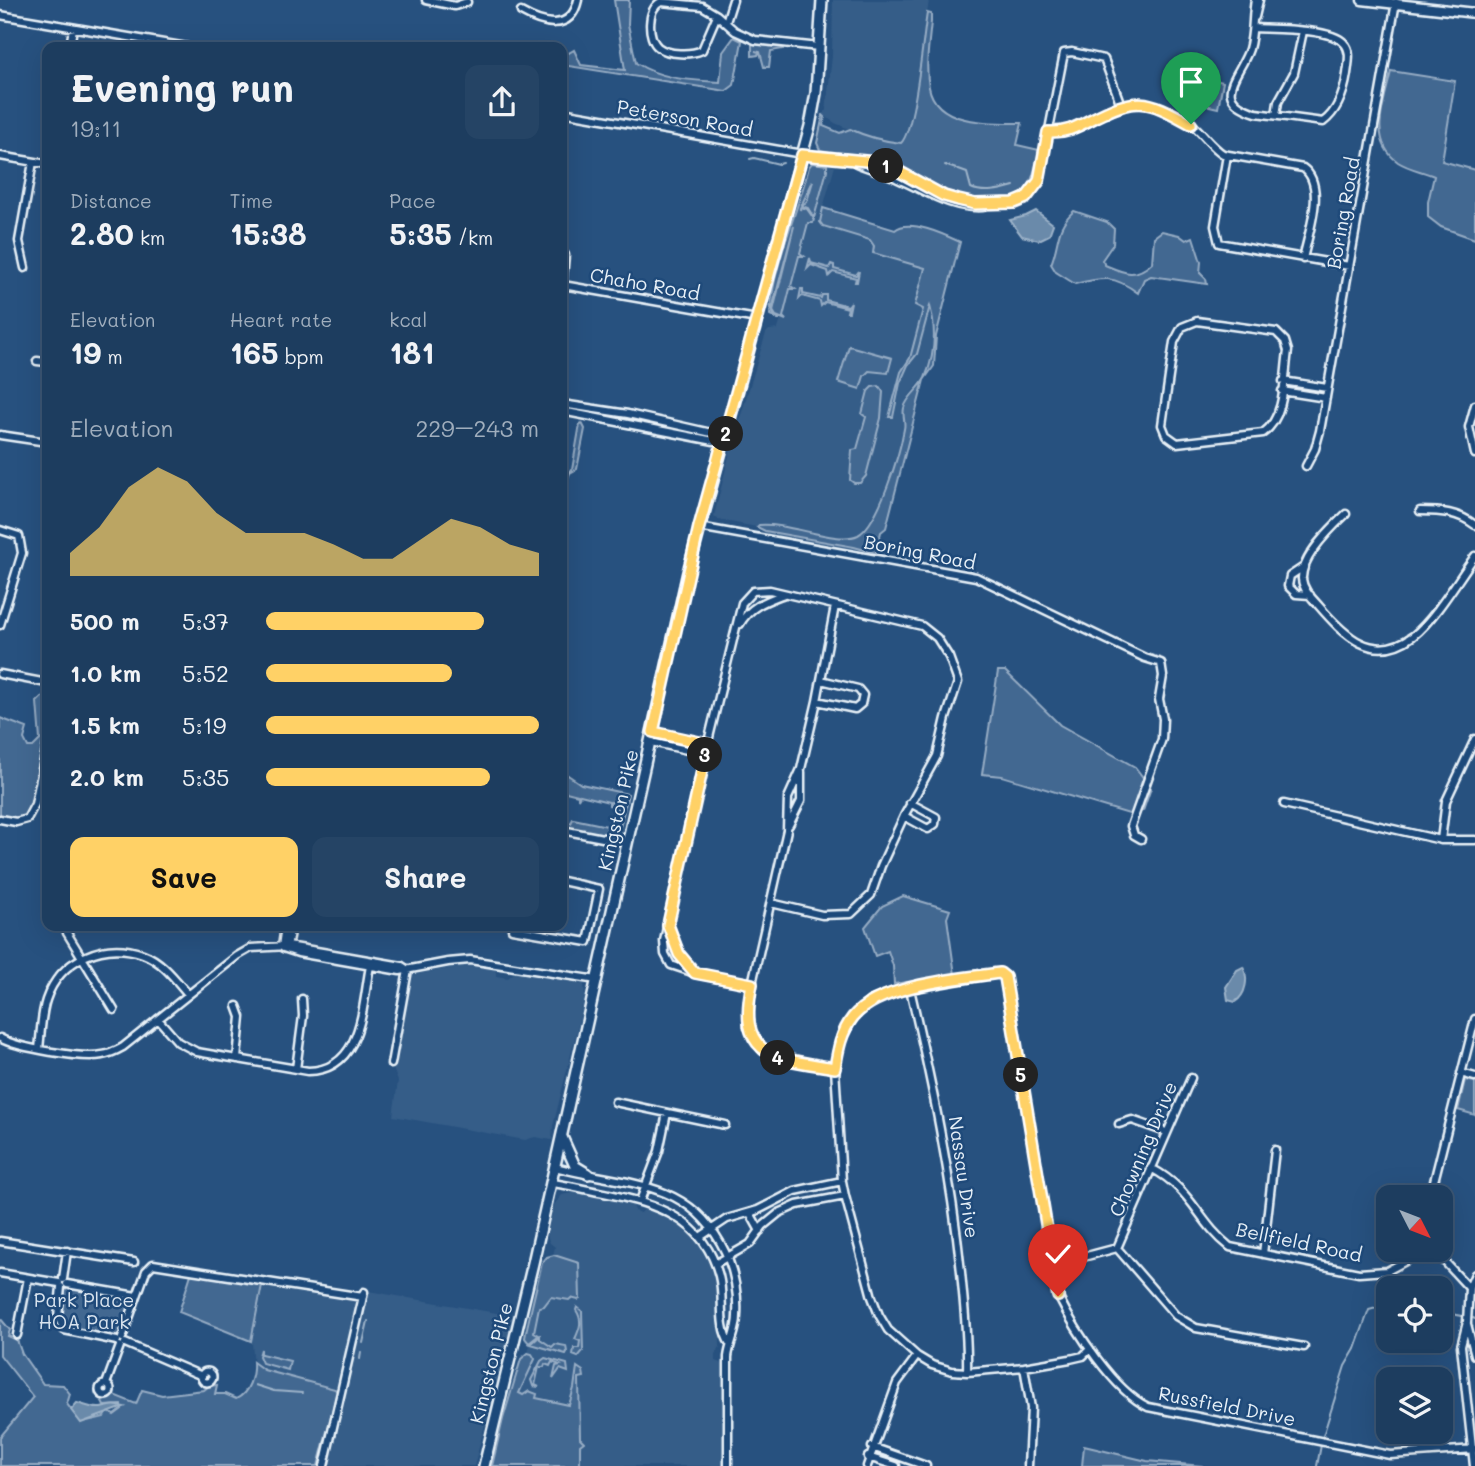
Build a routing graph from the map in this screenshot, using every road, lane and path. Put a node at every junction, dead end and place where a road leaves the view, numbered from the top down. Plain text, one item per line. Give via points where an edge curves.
1 (426, 0) edge
2 (578, 0) edge
3 (733, 0) edge
4 (822, 0) edge
5 (1362, 0) edge
6 (1257, 1) edge
7 (467, 2) dead end
8 (1396, 2) edge
9 (1410, 3) edge
10 (521, 12) dead end
11 (1475, 13) edge
12 (0, 15) edge
13 (717, 15) junction
14 (726, 22) junction
15 (73, 28) junction
16 (1254, 28) junction
17 (1303, 31) junction
18 (71, 42) edge
19 (157, 42) edge
20 (819, 47) junction
21 (1121, 105) junction
22 (567, 113) edge
23 (1276, 116) junction
24 (1048, 132) junction
25 (802, 155) junction
26 (1227, 155) junction
27 (0, 156) edge
28 (33, 162) junction
29 (42, 163) edge
30 (982, 205) junction
31 (981, 217) dead end
32 (1304, 259) junction
33 (1349, 267) junction
34 (25, 268) dead end
35 (567, 289) edge
36 (757, 319) junction
37 (37, 361) dead end
38 (42, 362) edge
39 (1283, 381) junction
40 (1327, 388) junction
41 (1282, 391) junction
42 (1326, 398) junction
43 (567, 405) edge
44 (1475, 405) edge
45 (567, 412) edge
46 (0, 435) edge
47 (724, 439) junction
48 (42, 441) edge
49 (1475, 454) edge
50 (1306, 466) dead end
51 (1420, 511) dead end
52 (1346, 514) dead end
53 (1475, 525) edge
54 (699, 527) junction
55 (0, 530) edge
56 (1475, 555) edge
57 (1305, 566) junction
58 (786, 594) junction
59 (1310, 595) junction
60 (835, 607) junction
61 (0, 625) edge
62 (735, 631) junction
63 (0, 674) edge
64 (821, 680) junction
65 (42, 682) edge
66 (817, 701) junction
67 (653, 732) junction
68 (1475, 739) edge
69 (651, 743) junction
70 (708, 744) junction
71 (705, 754) junction
72 (801, 769) junction
73 (42, 770) edge
74 (910, 803) junction
75 (1284, 804) dead end
76 (904, 816) junction
77 (0, 819) edge
78 (787, 830) junction
79 (567, 831) edge
80 (1141, 839) dead end
81 (1441, 840) junction
82 (1475, 840) edge
83 (628, 844) junction
84 (567, 882) edge
85 (771, 903) junction
86 (668, 925) junction
87 (285, 931) edge
88 (290, 931) edge
89 (524, 931) edge
90 (67, 933) dead end
91 (588, 942) junction
92 (605, 944) junction
93 (285, 948) junction
94 (81, 959) junction
95 (370, 966) junction
96 (408, 970) junction
97 (695, 973) junction
98 (597, 980) junction
99 (752, 984) junction
100 (911, 989) junction
101 (188, 994) junction
102 (302, 999) dead end
103 (237, 1006) dead end
104 (114, 1010) dead end
105 (158, 1019) junction
106 (1475, 1019) edge
107 (0, 1038) edge
108 (39, 1049) junction
109 (237, 1059) junction
110 (391, 1064) dead end
111 (835, 1068) junction
112 (296, 1069) junction
113 (1461, 1073) junction
114 (1475, 1077) edge
115 (1191, 1078) dead end
116 (615, 1102) dead end
117 (667, 1113) junction
118 (1119, 1124) dead end
119 (725, 1125) dead end
120 (1166, 1132) junction
121 (562, 1136) junction
122 (1275, 1150) dead end
123 (555, 1167) junction
124 (1151, 1168) junction
125 (588, 1174) junction
126 (842, 1181) junction
127 (551, 1183) junction
128 (1433, 1185) edge
129 (646, 1187) junction
130 (845, 1196) junction
131 (640, 1201) junction
132 (750, 1213) junction
133 (712, 1228) junction
134 (760, 1231) junction
135 (700, 1237) junction
136 (0, 1241) edge
137 (1117, 1248) junction
138 (67, 1251) junction
139 (1263, 1254) junction
140 (729, 1257) junction
141 (134, 1262) dead end
142 (1404, 1262) edge
143 (1445, 1262) edge
144 (715, 1264) junction
145 (1053, 1265) junction
146 (0, 1273) edge
147 (1475, 1274) edge
148 (28, 1278) junction
149 (62, 1283) junction
150 (1469, 1288) junction
151 (136, 1296) junction
152 (1467, 1322) junction
153 (17, 1335) dead end
154 (121, 1342) junction
155 (730, 1344) junction
156 (1304, 1347) dead end
157 (1090, 1349) junction
158 (1475, 1355) edge
159 (917, 1356) junction
160 (1024, 1367) junction
161 (967, 1372) junction
162 (202, 1377) dead end
163 (106, 1384) dead end
164 (1466, 1385) junction
165 (1475, 1385) edge
166 (872, 1447) junction
167 (1474, 1449) edge
168 (868, 1457) junction
169 (324, 1466) edge
170 (484, 1466) edge
171 (727, 1466) edge
172 (867, 1466) edge
173 (896, 1466) edge
174 (926, 1466) edge
175 (1028, 1466) edge
176 (1474, 1466) edge

1 - 7 street via 455,6
2 - 10 street via 574,13 554,23
3 - 14 street
4 - 20 main road, Kingston Pike
5 - 8 street
6 - 16 street
8 - 9 street
8 - 33 street, Boring Road
9 - 11 street
12 - 15 street
13 - 13 street via 702,6 662,2 651,12 653,41 667,50 699,52
13 - 14 street
14 - 20 street via 735,32 755,40
15 - 18 street
15 - 19 street
16 - 17 street
16 - 23 street via 1231,93 1245,110
17 - 23 street via 1294,73 1278,102
17 - 23 street via 1334,36 1344,43 1349,53 1346,80 1335,113 1324,122
20 - 25 main road, Kingston Pike via 816,93
21 - 24 street via 1065,132
21 - 24 street via 1104,59 1066,52
21 - 26 street via 1158,107 1191,124 1212,147
22 - 25 street, Peterson Road
24 - 30 street, Peterson Road via 1039,181 1026,198
25 - 30 street, Peterson Road via 876,162 944,196
25 - 36 main road, Kingston Pike
26 - 32 street via 1298,166 1312,176 1316,192
26 - 32 street via 1215,226 1219,243
27 - 28 street
28 - 29 street
28 - 34 street via 19,241
30 - 31 street
32 - 33 street
33 - 40 street, Boring Road
35 - 36 street, Chaho Road
36 - 47 main road, Kingston Pike
37 - 38 street
39 - 40 street
39 - 41 street
39 - 41 street via 1287,351 1276,332 1190,322 1180,328 1174,342 1162,425 1177,443 1263,433 1278,415
40 - 42 street, Boring Road
41 - 42 street
42 - 50 street, Boring Road via 1315,449
43 - 47 street via 628,414
44 - 49 street via 1469,427
45 - 47 street via 714,441
46 - 48 street
47 - 54 main road, Kingston Pike
51 - 53 street via 1443,511
52 - 57 street
54 - 67 main road, Kingston Pike
54 - 80 street, Boring Road via 976,577 1161,663 1162,739 1131,826
55 - 61 street via 19,536 22,553
56 - 59 street via 1426,622 1398,644 1378,647 1358,642 1342,632
57 - 59 street via 1302,578
57 - 59 street via 1290,576 1288,586 1296,594
58 - 60 street
58 - 62 street via 755,607
58 - 62 street via 759,589 749,594
60 - 64 street
60 - 74 street via 922,626 949,657 958,682 937,756
62 - 70 street
63 - 65 street
64 - 66 street
64 - 66 street via 858,689 863,695 855,709
66 - 72 street
67 - 69 main road, Kingston Pike
67 - 70 street
68 - 81 street via 1446,800
69 - 71 street
69 - 83 main road, Kingston Pike
70 - 71 street
71 - 86 street
72 - 78 street via 788,798
72 - 78 street via 801,801
73 - 77 street via 27,819
74 - 76 street
74 - 76 street via 936,817 935,824 928,829
75 - 81 street
76 - 85 street via 871,895 850,914 822,915
78 - 85 street
79 - 83 street
81 - 82 street
83 - 92 main road, Kingston Pike
84 - 91 street via 599,889
85 - 99 street
86 - 97 street via 679,954
86 - 97 street via 664,941 671,965
87 - 93 street
88 - 93 street
89 - 91 street
90 - 94 street
91 - 92 street
92 - 98 main road, Kingston Pike
93 - 95 street
93 - 96 street via 402,965
93 - 101 street via 251,948
94 - 101 street via 106,949 144,954 163,966
94 - 104 street
94 - 108 street via 66,968 47,999
95 - 96 street
95 - 112 street via 350,1050 326,1069
96 - 98 street via 470,960
96 - 110 street
97 - 99 street
98 - 121 main road, Kingston Pike
99 - 111 street via 748,1027 763,1051 781,1059
100 - 111 street via 870,1001 853,1018 840,1041
100 - 145 street, Russfield Drive via 1000,973 1005,977
100 - 161 street, Nassau Drive via 950,1177
101 - 105 street
102 - 112 street
103 - 109 street via 241,1017
105 - 108 street via 122,1047 100,1056
105 - 109 street via 191,1050
106 - 113 street
107 - 108 street
109 - 112 street
111 - 126 street
113 - 114 street
113 - 128 street
115 - 120 street, Chowning Drive
116 - 117 street
117 - 119 street
117 - 129 street
118 - 120 street via 1132,1120
120 - 124 street, Chowning Drive
121 - 123 main road, Kingston Pike
121 - 125 main road via 572,1162
122 - 139 street
123 - 125 street
123 - 127 main road, Kingston Pike
124 - 137 street, Chowning Drive
124 - 139 street, Bellfield Road via 1185,1192 1230,1247
125 - 129 street
126 - 130 street
126 - 132 street via 795,1191
127 - 131 street
127 - 170 main road, Kingston Pike
129 - 131 street
129 - 133 street via 675,1198
130 - 134 street via 797,1205 768,1221
130 - 159 street via 879,1315 888,1330
131 - 135 street via 669,1213
132 - 133 street
132 - 134 street
133 - 135 street
133 - 140 street
134 - 140 street via 750,1244
135 - 144 street
136 - 138 street
137 - 145 street
137 - 156 street via 1176,1316 1196,1328
138 - 141 street
138 - 149 street
139 - 142 street, Bellfield Road via 1359,1273 1387,1271
140 - 144 street
140 - 155 street via 738,1303
143 - 150 street
144 - 155 street via 723,1329
145 - 157 street, Russfield Drive via 1058,1296
146 - 148 street
147 - 150 street
148 - 149 street
148 - 153 street
149 - 151 street
149 - 154 street via 58,1317 64,1330
150 - 152 street
151 - 154 street
151 - 169 street via 148,1268 156,1264 363,1294
152 - 158 street
152 - 164 street via 1461,1346
154 - 162 street
154 - 163 street
155 - 171 street
157 - 160 street via 1083,1356
157 - 167 street, Russfield Drive via 1124,1391 1147,1407 1390,1455
159 - 161 street via 932,1365
159 - 166 street via 897,1383
160 - 161 street
160 - 175 street via 1031,1408
164 - 165 street
164 - 167 street
166 - 168 street
166 - 174 street
167 - 176 street
168 - 172 street
168 - 173 street

